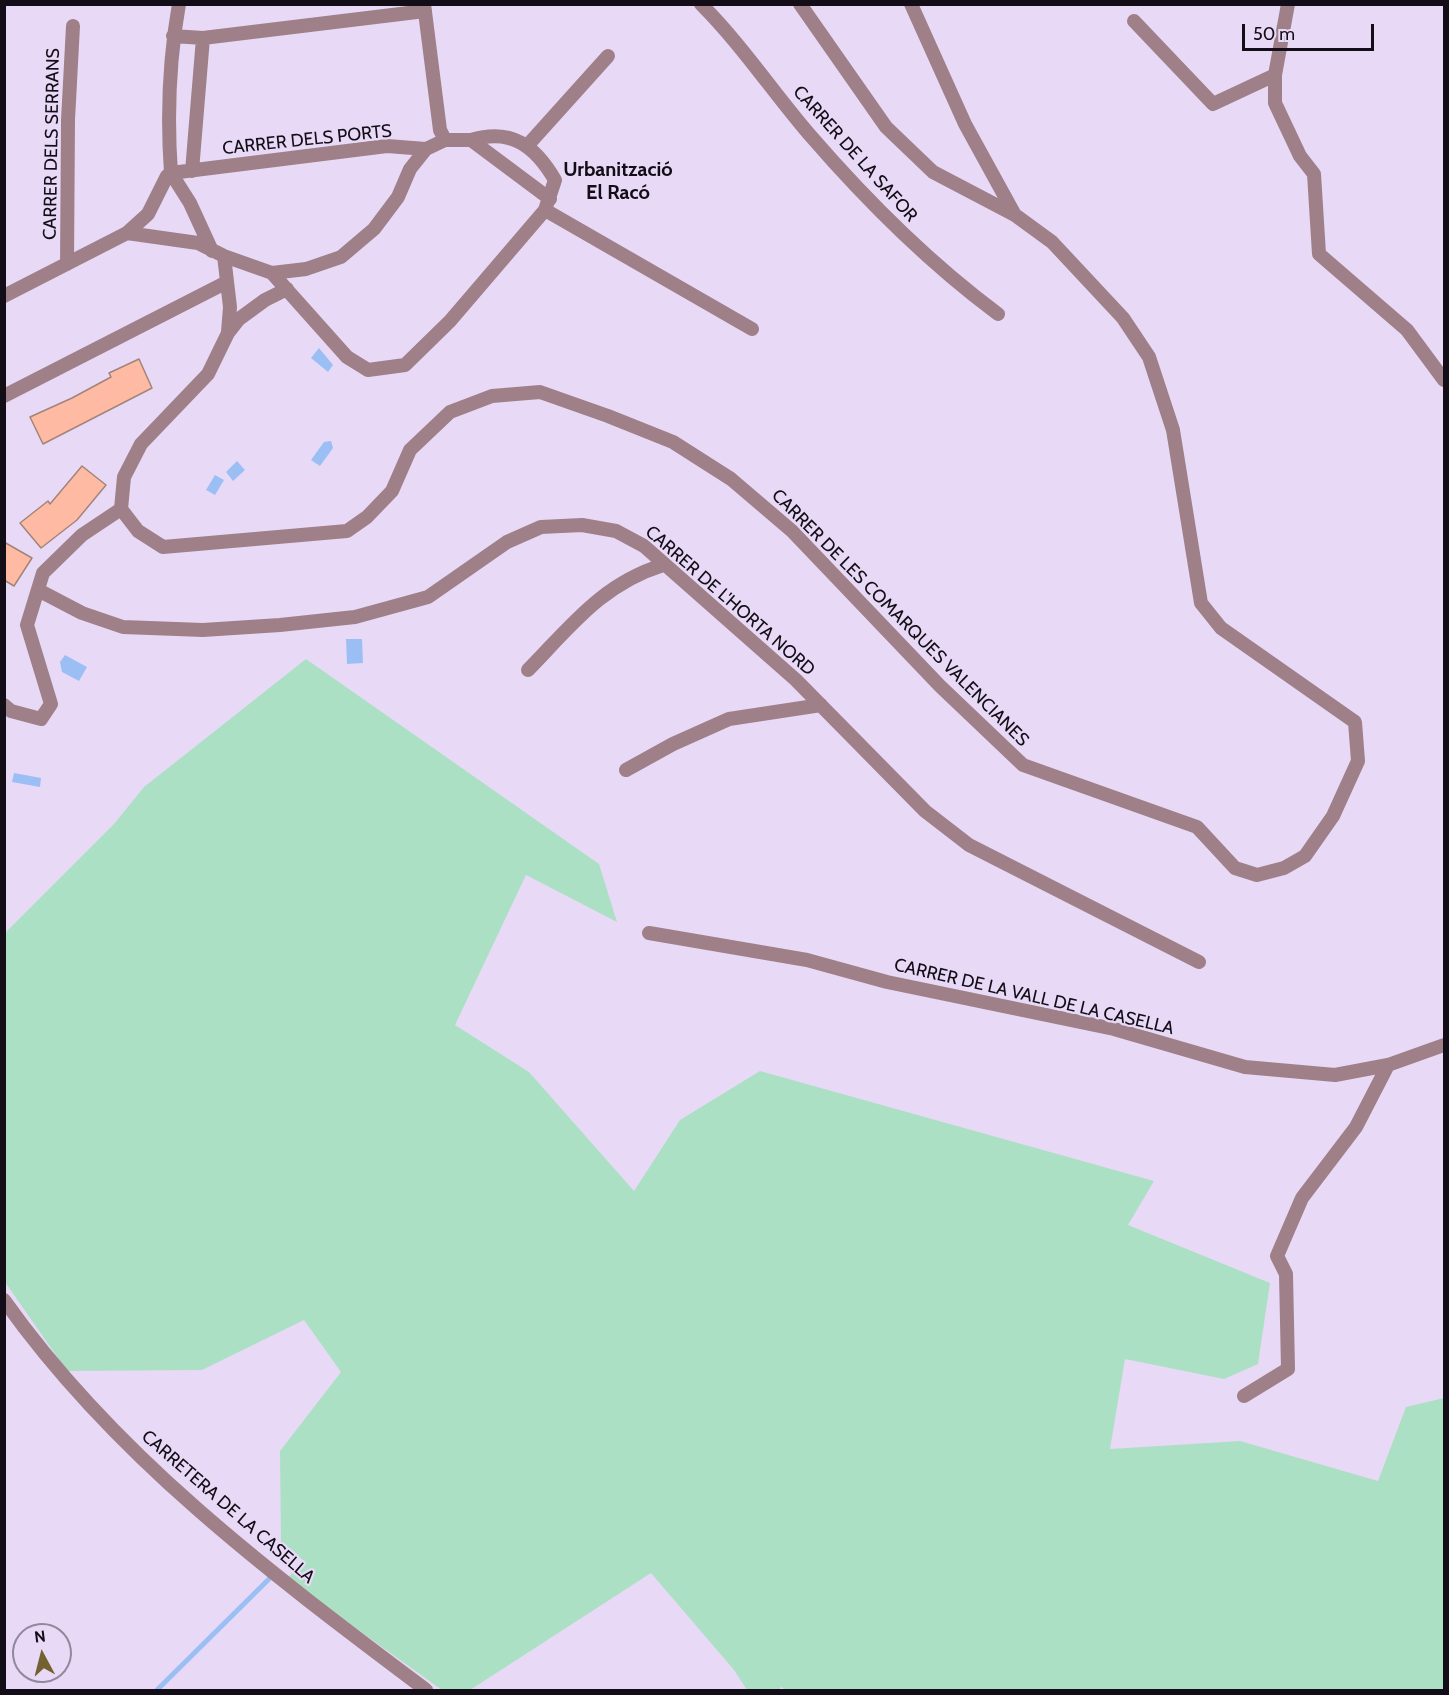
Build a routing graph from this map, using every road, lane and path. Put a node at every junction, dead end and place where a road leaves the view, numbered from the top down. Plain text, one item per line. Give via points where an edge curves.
1 (179, 4) edge
2 (701, 4) edge
3 (800, 4) edge
4 (911, 4) edge
5 (1288, 4) edge
6 (425, 8) edge
7 (1134, 21) dead end
8 (73, 26) dead end
9 (173, 36) junction
10 (203, 38) junction
11 (608, 56) dead end
12 (1275, 75) junction
13 (445, 140) junction
14 (471, 140) junction
15 (527, 146) junction
16 (426, 149) junction
17 (192, 171) junction
18 (171, 173) junction
19 (548, 205) junction
20 (1015, 215) junction
21 (127, 233) junction
22 (218, 254) junction
23 (67, 264) junction
24 (272, 273) junction
25 (227, 282) junction
26 (287, 289) junction
27 (4, 296) edge
28 (998, 314) dead end
29 (752, 329) dead end
30 (228, 333) junction
31 (1444, 380) edge
32 (4, 396) edge
33 (121, 509) junction
34 (663, 565) junction
35 (38, 590) junction
36 (528, 670) dead end
37 (4, 705) edge
38 (821, 705) junction
39 (626, 770) dead end
40 (649, 933) dead end
41 (1199, 962) dead end
42 (1444, 1045) edge
43 (1388, 1065) junction
44 (4, 1300) edge
45 (1244, 1396) dead end
46 (426, 1690) edge

1 - 9 street
2 - 28 street, CARRER DE LA SAFOR via 810,136 866,195 951,279
3 - 20 street, CARRER DE LES COMARQUES VALENCIANES via 886,127 933,172
4 - 20 street via 965,124
5 - 12 street
6 - 10 street
6 - 13 street via 440,130
7 - 12 street via 1213,104
8 - 23 street, CARRER DELS SERRANS
9 - 10 street
9 - 18 street
10 - 17 street, CARRER DELS PORTS
11 - 15 street
12 - 31 street via 1275,103 1300,156 1314,174 1319,254 1407,330
13 - 14 street
13 - 16 street
14 - 15 street via 491,134 522,141
14 - 19 street
15 - 19 street via 555,180
16 - 17 street, CARRER DELS PORTS via 387,146
16 - 24 street via 374,229 341,257 306,269
17 - 18 street, CARRER DELS PORTS
18 - 21 street via 148,214
18 - 22 street
19 - 26 street via 450,321 405,365 369,370 347,357
19 - 29 street
20 - 33 street, CARRER DE LES COMARQUES VALENCIANES via 1052,242 1122,318 1149,357 1173,430 1201,603 1221,628 1355,722 1358,760 1333,816 1305,856 1284,868 1257,875 1235,868 1197,827 1023,765 940,686 792,531 731,479 673,442 540,392 492,396 450,412 410,450 392,491 368,517 347,531 163,547 138,531
21 - 22 street via 198,243
21 - 23 street, CARRER DELS SERRANS
22 - 24 street
22 - 25 street
23 - 27 street, CARRER DELS SERRANS
24 - 26 street
25 - 30 street
25 - 32 street
26 - 30 street via 238,319
30 - 33 street via 208,374 141,444 124,477
33 - 35 street via 82,535 43,573
34 - 35 street, CARRER DE L'HORTA NORD via 644,546 616,531 582,525 541,527 507,542 428,597 354,617 204,630 123,627 82,613
34 - 36 street via 637,573 596,599
34 - 38 street, CARRER DE L'HORTA NORD
35 - 37 street via 27,625 51,704 41,719 11,711
38 - 39 street via 729,719
38 - 41 street, CARRER DE L'HORTA NORD via 925,811 969,845
40 - 43 street, CARRER DE LA VALL DE LA CASELLA via 807,960 887,982 1114,1029 1245,1067 1335,1075
42 - 43 street, CARRER DE LA VALL DE LA CASELLA
43 - 45 street via 1356,1127 1302,1198 1277,1256 1286,1274 1288,1369
44 - 46 street, CARRETERA DE LA CASELLA via 52,1363 153,1470 273,1575

